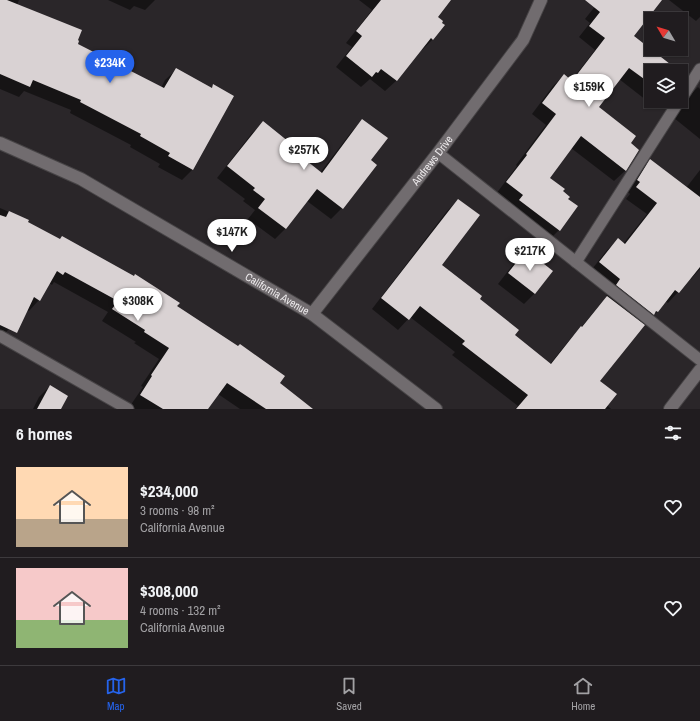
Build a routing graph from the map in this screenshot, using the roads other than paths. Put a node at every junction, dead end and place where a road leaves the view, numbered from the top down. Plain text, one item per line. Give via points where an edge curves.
1 (541, 0) edge
2 (700, 69) edge
3 (688, 88) edge
4 (675, 108) edge
5 (0, 144) edge
6 (438, 153) junction
7 (576, 262) junction
8 (312, 314) junction
9 (0, 336) edge
10 (700, 360) edge
11 (700, 370) edge
12 (128, 409) edge
13 (436, 409) edge
14 (670, 409) edge

1 - 6 street, Andrews Drive via 523,40
2 - 3 lane
4 - 7 lane
5 - 8 street, California Avenue via 80,179
6 - 7 lane
6 - 8 street, Andrews Drive
7 - 10 lane
8 - 13 street, California Avenue
9 - 12 lane
11 - 14 street

